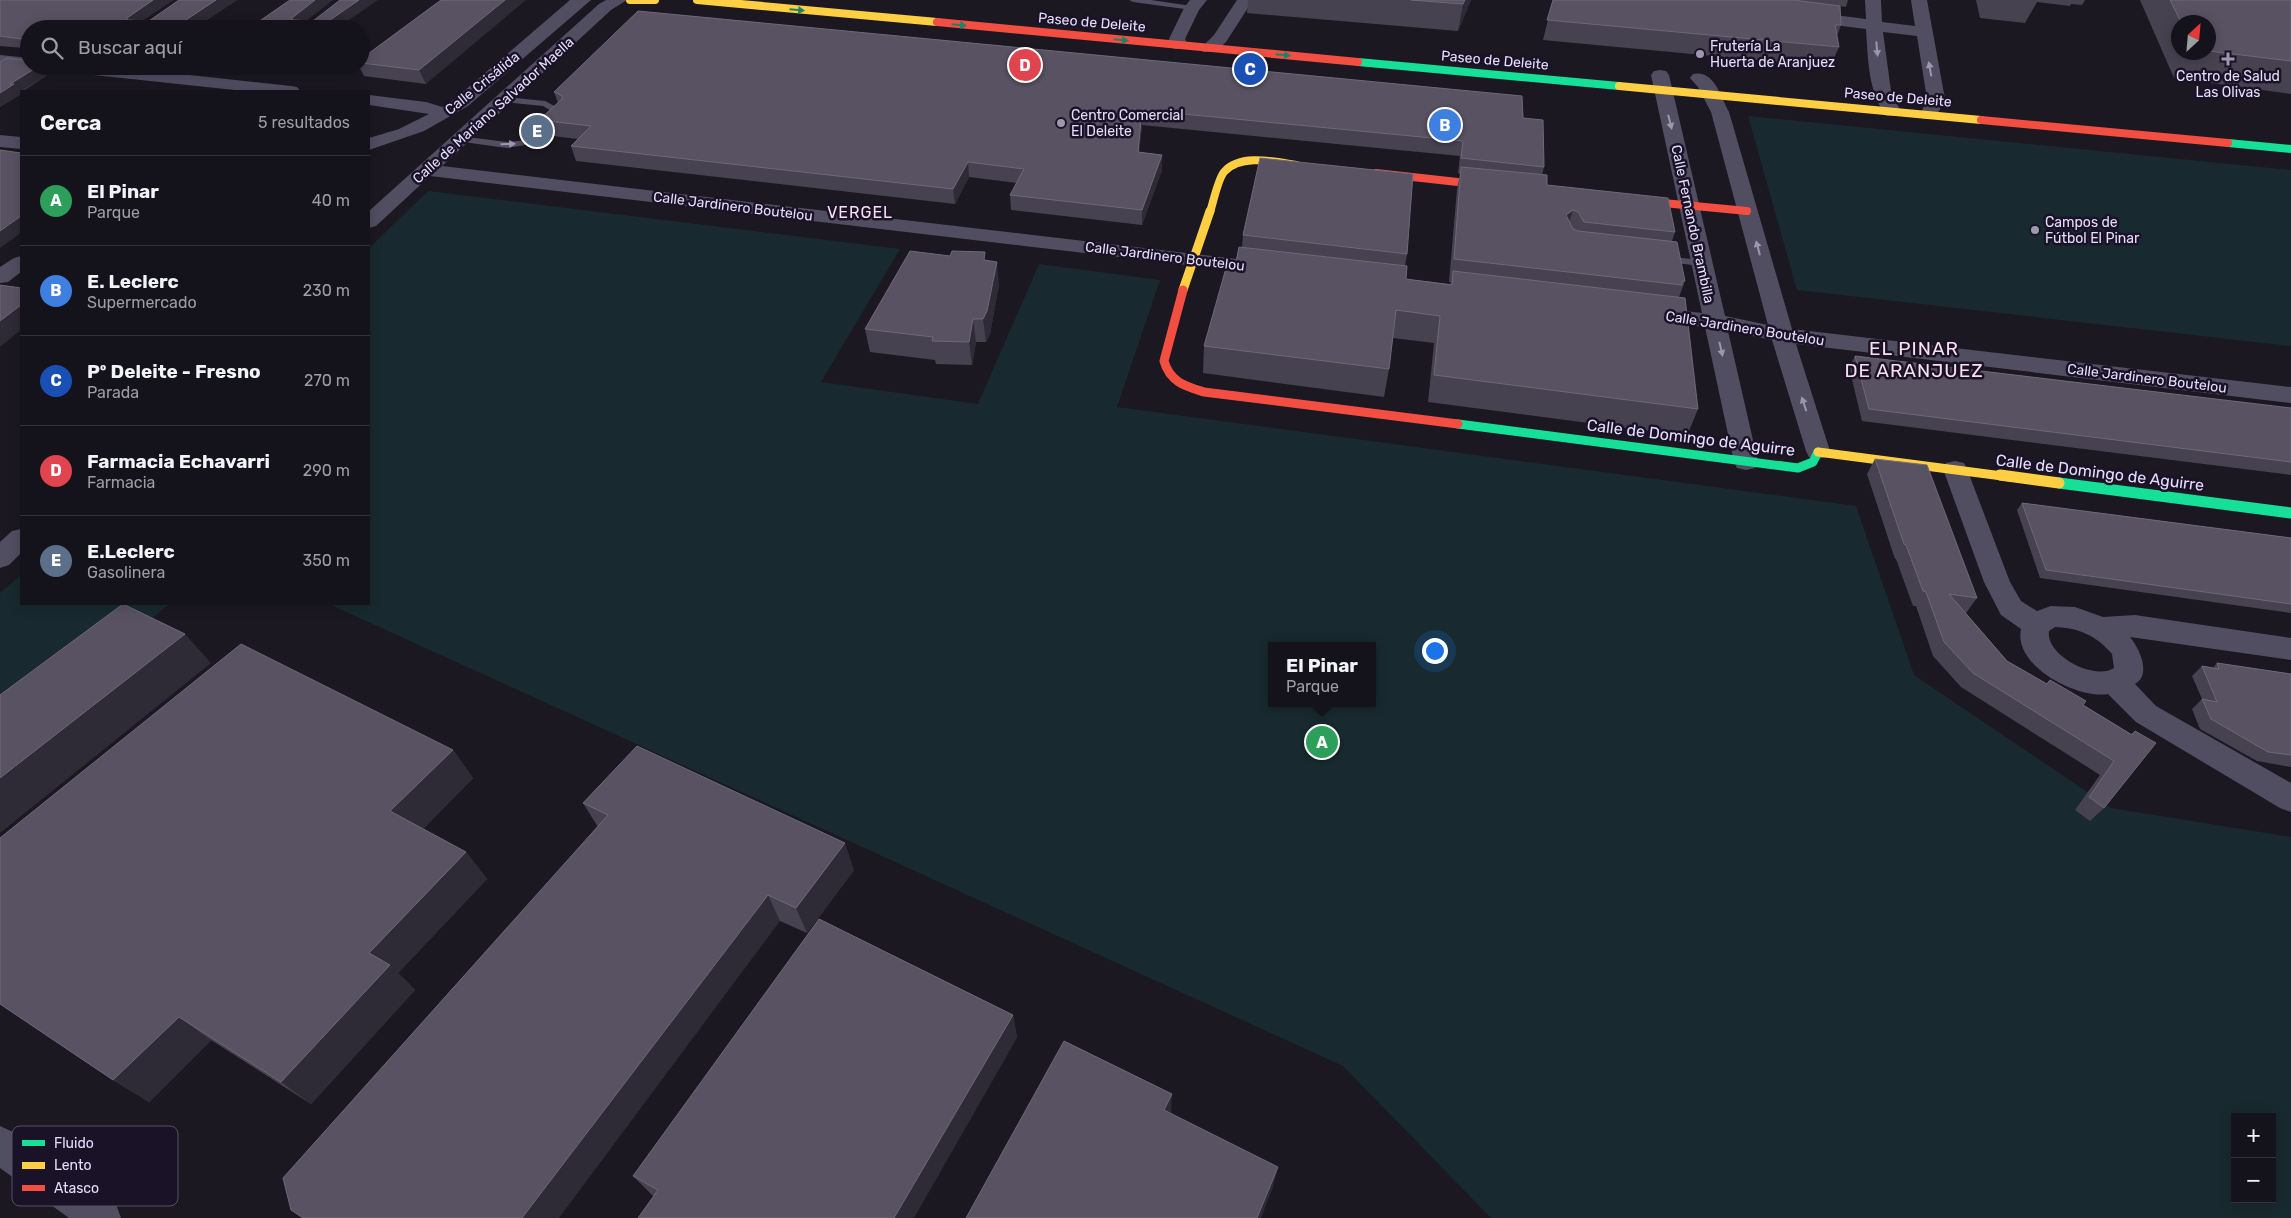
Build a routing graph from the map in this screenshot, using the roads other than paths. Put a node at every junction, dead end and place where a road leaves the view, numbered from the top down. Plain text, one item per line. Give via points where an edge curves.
1 (583, 0) edge
2 (619, 0) edge
3 (630, 0) edge
4 (654, 0) edge
5 (697, 0) edge
6 (1133, 0) edge
7 (1245, 0) edge
8 (1873, 0) edge
9 (1919, 0) edge
10 (1193, 3) edge
11 (1785, 13) edge
12 (1875, 26) junction
13 (1923, 32) junction
14 (1195, 35) junction
15 (1239, 35) dead end
16 (0, 60) edge
17 (20, 62) edge
18 (145, 75) edge
19 (241, 75) edge
20 (1660, 79) junction
21 (1704, 82) junction
22 (228, 84) junction
23 (282, 90) edge
24 (1877, 94) junction
25 (1900, 96) dead end
26 (370, 100) edge
27 (504, 100) junction
28 (1934, 103) junction
29 (1892, 112) junction
30 (444, 114) junction
31 (459, 140) junction
32 (0, 141) edge
33 (20, 143) edge
34 (370, 144) edge
35 (2291, 149) edge
36 (1309, 166) edge
37 (425, 170) junction
38 (1365, 172) edge
39 (1510, 187) edge
40 (1619, 199) edge
41 (1688, 206) junction
42 (1747, 210) junction
43 (370, 221) edge
44 (1653, 258) edge
45 (1194, 259) junction
46 (20, 263) edge
47 (1701, 263) junction
48 (1284, 270) edge
49 (0, 277) edge
50 (1630, 311) edge
51 (1714, 321) junction
52 (1782, 335) junction
53 (2291, 395) edge
54 (1818, 451) junction
55 (1746, 462) junction
56 (1955, 469) junction
57 (2291, 513) edge
58 (20, 539) edge
59 (0, 558) edge
60 (2036, 625) junction
61 (2101, 628) junction
62 (2291, 648) edge
63 (2114, 682) junction
64 (2291, 799) edge
65 (0, 1145) edge
66 (12, 1154) edge
67 (85, 1206) edge
68 (102, 1218) edge

1 - 30 street, Calle Crisálida
2 - 27 street, Calle de Mariano Salvador Maella via 605,7
3 - 4 main road
5 -> 14 main road, Paseo de Deleite
6 - 10 lane
7 - 14 street
8 - 12 street
9 - 13 street
10 - 14 street
11 - 12 street
12 - 13 street
12 -> 24 street
28 -> 13 street
14 - 15 main road, Paseo de Deleite
14 -> 20 main road, Paseo de Deleite
16 - 17 street
18 - 22 street
19 - 22 street
20 - 21 main road, Paseo de Deleite
20 -> 41 street, Calle Fernando Brambilla
21 - 29 main road, Paseo de Deleite
21 - 42 street via 1720,112
22 - 23 street
24 - 25 main road, Paseo de Deleite
24 - 29 street
26 - 30 street via 426,107
27 - 31 street, Calle de Mariano Salvador Maella
31 -> 27 lane via 506,145 528,142 560,112 544,104
28 - 29 main road, Paseo de Deleite
28 - 35 main road, Paseo de Deleite
30 - 34 street, Calle Crisálida via 392,139
31 - 37 street, Calle de Mariano Salvador Maella
32 - 33 street
36 - 45 main road via 1251,160 1235,163 1224,172
37 - 43 street, Calle de Mariano Salvador Maella
37 - 45 street, Calle Jardinero Boutelou
38 - 39 main road
40 - 41 main road
41 - 42 main road
41 - 47 street, Calle Fernando Brambilla
52 -> 42 street
44 - 47 lane
45 - 48 street, Calle Jardinero Boutelou
45 - 55 main road, Calle de Domingo de Aguirre via 1186,276 1164,361 1165,371 1184,386 1204,392
46 - 49 street
47 - 51 street, Calle Fernando Brambilla
50 - 51 street, Calle Jardinero Boutelou
51 - 52 street, Calle Jardinero Boutelou
51 -> 55 street, Calle Fernando Brambilla
52 - 53 street, Calle Jardinero Boutelou
54 -> 52 street
54 - 55 main road, Calle de Domingo de Aguirre via 1814,462 1798,468
54 - 56 main road, Calle de Domingo de Aguirre
56 - 57 main road, Calle de Domingo de Aguirre
56 - 60 street via 1997,582 2011,608
58 - 59 street
60 - 61 street via 2051,616 2075,617
60 - 63 street via 2033,640 2044,657 2065,673 2090,682
61 - 62 street via 2135,626
61 - 63 street via 2120,642 2130,659 2128,674
63 - 64 street via 2146,714
65 - 66 street
67 - 68 street

